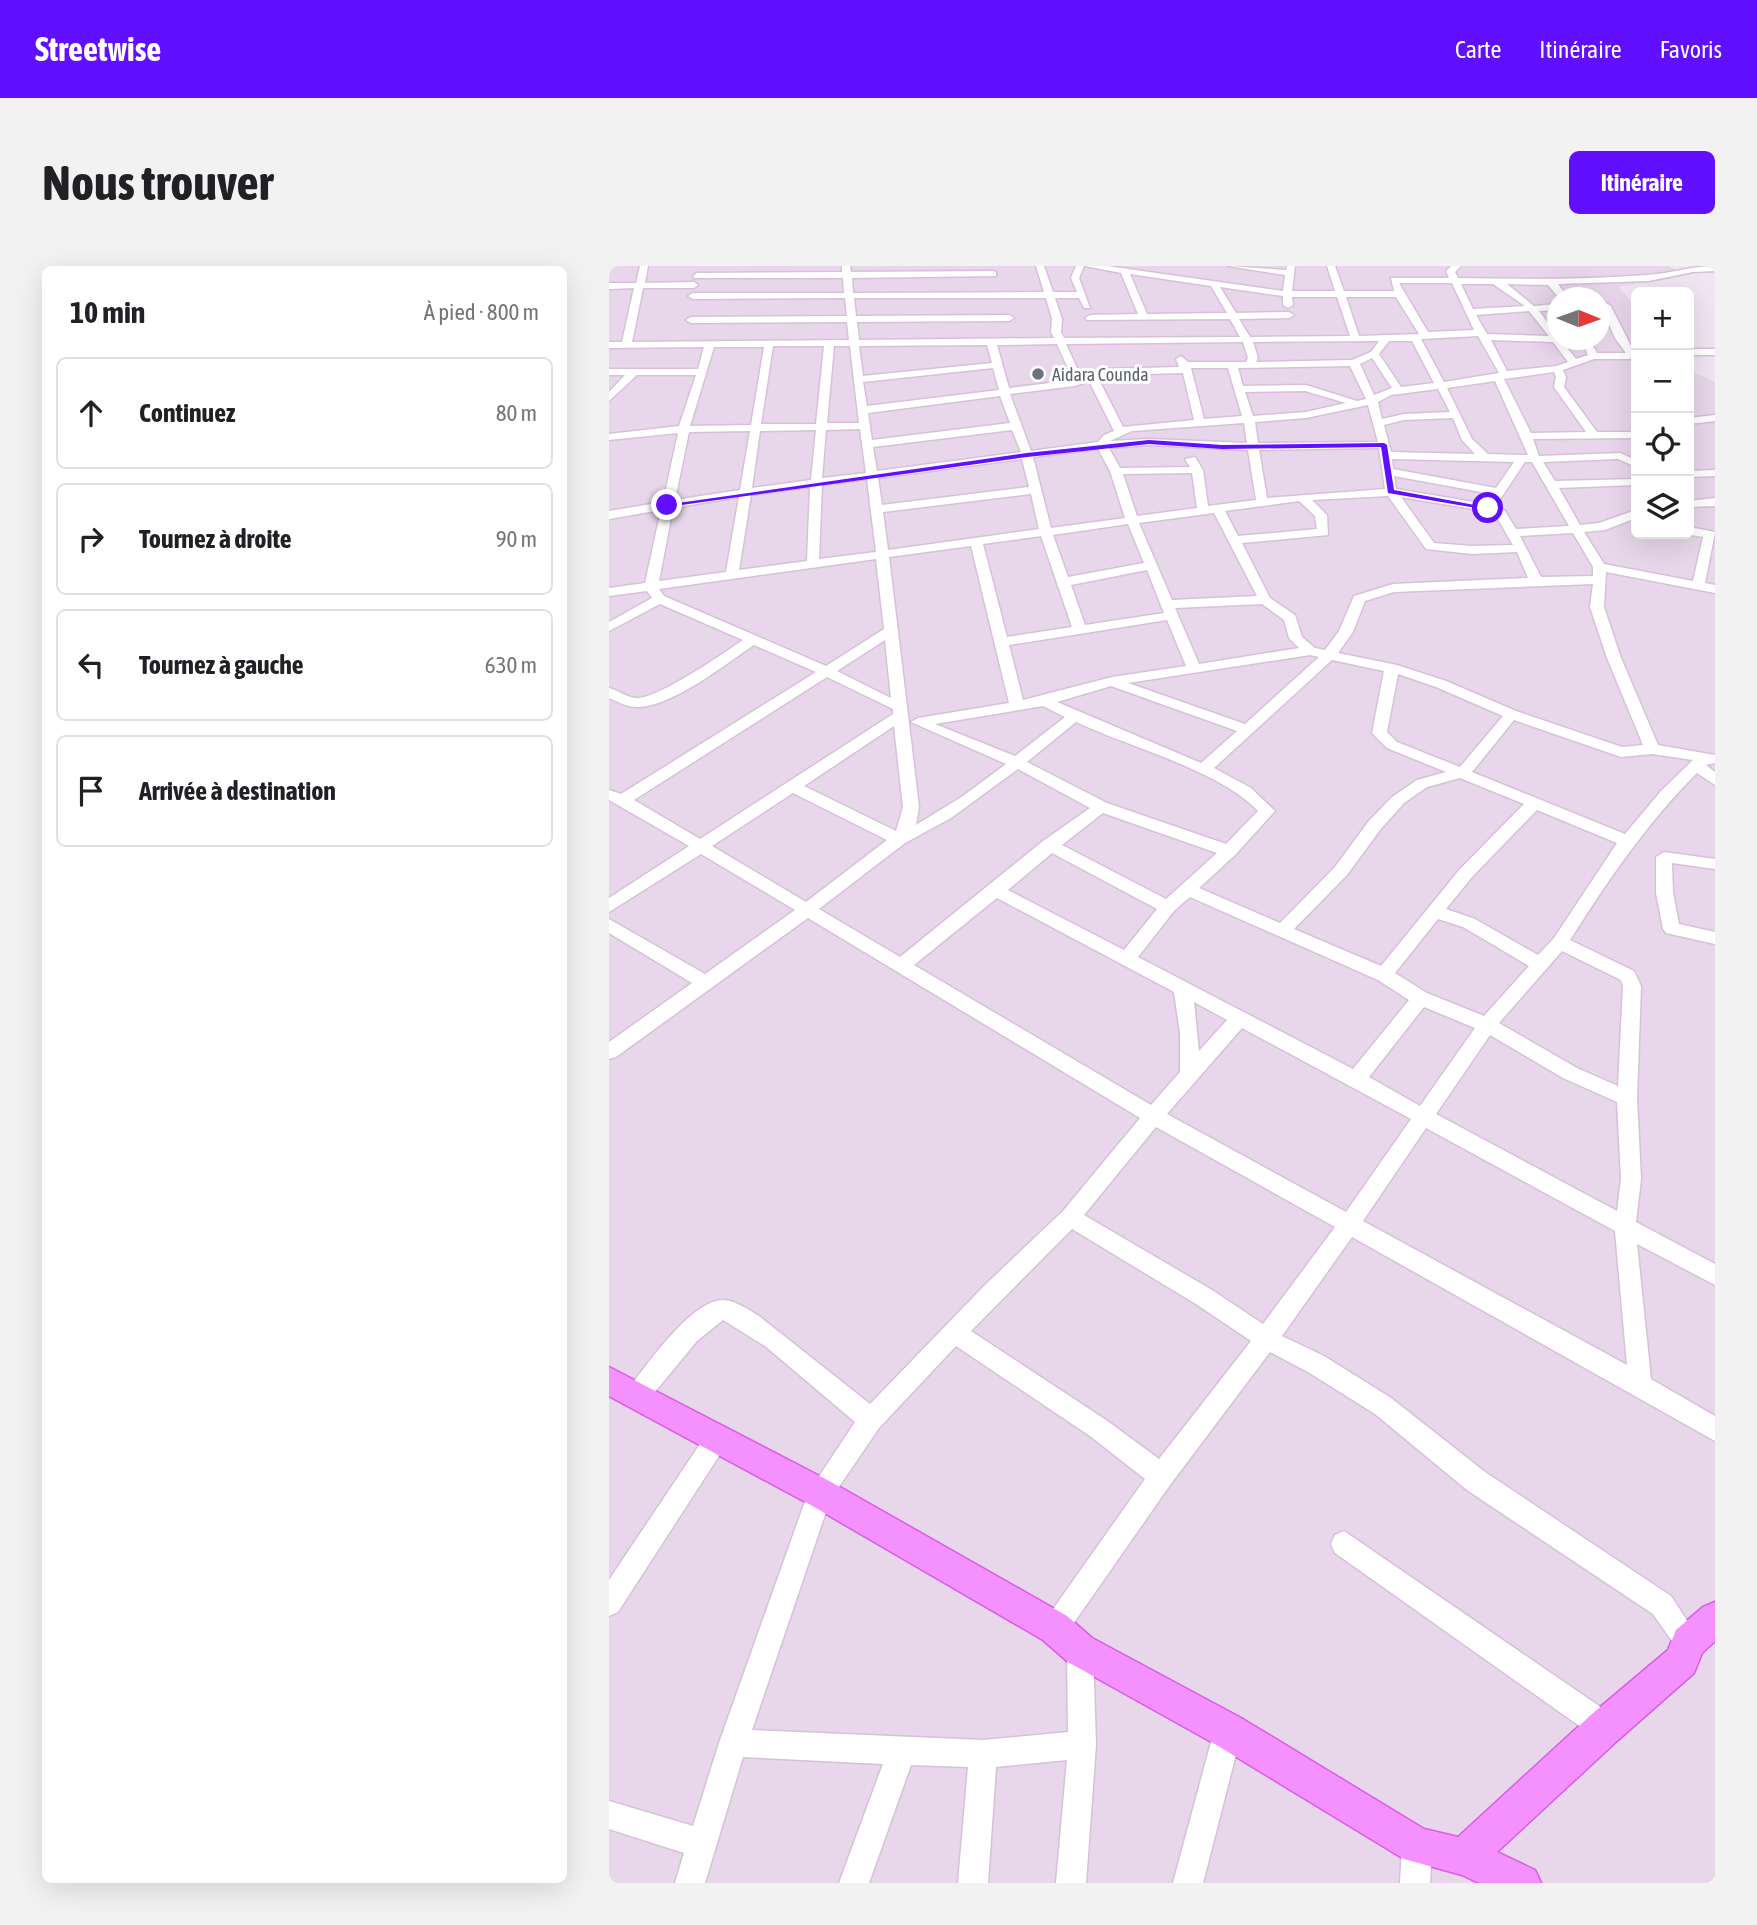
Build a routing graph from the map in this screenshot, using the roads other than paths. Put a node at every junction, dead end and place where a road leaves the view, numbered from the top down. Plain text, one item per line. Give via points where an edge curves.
1 (644, 266) edge
2 (1040, 266) edge
3 (1080, 266) edge
4 (1092, 266) edge
5 (1188, 266) edge
6 (1232, 266) edge
7 (1331, 266) edge
8 (1245, 267) edge
9 (1715, 268) edge
10 (1291, 269) edge
11 (846, 270) edge
12 (992, 270) edge
13 (1451, 271) edge
14 (1125, 272) junction
15 (696, 276) edge
16 (1169, 278) junction
17 (1493, 282) junction
18 (1551, 282) junction
19 (1214, 284) junction
20 (609, 286) edge
21 (639, 286) junction
22 (1555, 287) edge
23 (1399, 293) junction
24 (1000, 294) junction
25 (849, 295) junction
26 (1048, 295) junction
27 (1083, 295) junction
28 (1287, 295) junction
29 (1341, 295) junction
30 (693, 296) junction
31 (1547, 308) edge
32 (1531, 309) junction
33 (1472, 312) junction
34 (1289, 315) junction
35 (1144, 317) junction
36 (1233, 317) junction
37 (1009, 318) junction
38 (1090, 318) junction
39 (691, 320) junction
40 (851, 320) junction
41 (1610, 320) edge
42 (1547, 328) edge
43 (1483, 335) junction
44 (1356, 337) junction
45 (1420, 337) junction
46 (1386, 338) junction
47 (1299, 339) junction
48 (1547, 339) edge
49 (1100, 340) junction
50 (1247, 340) junction
51 (1020, 341) junction
52 (1060, 341) junction
53 (1175, 341) junction
54 (991, 342) junction
55 (690, 344) junction
56 (769, 344) junction
57 (829, 344) junction
58 (853, 344) junction
59 (609, 345) edge
60 (626, 345) junction
61 (710, 345) junction
62 (1715, 349) edge
63 (1564, 350) edge
64 (1591, 350) edge
65 (1694, 351) edge
66 (1631, 352) edge
67 (1374, 354) junction
68 (1593, 356) junction
69 (1631, 356) edge
70 (922, 358) junction
71 (1354, 363) junction
72 (1573, 363) junction
73 (997, 365) junction
74 (1232, 365) junction
75 (1250, 365) junction
76 (1185, 367) junction
77 (1557, 369) junction
78 (609, 372) edge
79 (634, 372) junction
80 (701, 372) junction
81 (1091, 375) junction
82 (1506, 375) junction
83 (858, 380) junction
84 (1078, 381) junction
85 (1442, 386) junction
86 (1559, 387) junction
87 (1364, 388) junction
88 (1239, 389) junction
89 (1393, 392) junction
90 (1005, 394) junction
91 (609, 398) edge
92 (1372, 401) junction
93 (1356, 403) junction
94 (864, 410) junction
95 (1457, 415) junction
96 (1715, 418) edge
97 (1694, 420) edge
98 (1249, 421) junction
99 (1378, 423) junction
100 (1200, 424) junction
101 (609, 425) edge
102 (685, 426) junction
103 (823, 426) junction
104 (866, 426) junction
105 (1016, 426) junction
106 (755, 427) junction
107 (1119, 430) junction
108 (1314, 430) junction
109 (1593, 434) junction
110 (1607, 434) junction
111 (1631, 435) edge
112 (1527, 436) junction
113 (609, 437) edge
114 (1183, 443) junction
115 (868, 444) junction
116 (1102, 445) junction
117 (1252, 446) junction
118 (1384, 450) junction
119 (1027, 455) junction
120 (1485, 458) junction
121 (1521, 459) junction
122 (1536, 459) junction
123 (1627, 460) edge
124 (1197, 470) junction
125 (1116, 471) junction
126 (1389, 472) junction
127 (1715, 473) edge
128 (1694, 474) edge
129 (873, 475) junction
130 (1631, 483) edge
131 (816, 484) junction
132 (1550, 485) junction
133 (1035, 490) junction
134 (745, 492) junction
135 (1391, 492) junction
136 (1500, 492) junction
137 (1302, 497) junction
138 (1262, 502) junction
139 (1715, 502) edge
140 (1694, 504) edge
141 (667, 505) junction
142 (1488, 508) junction
143 (877, 509) junction
144 (1218, 509) junction
145 (1203, 511) junction
146 (609, 515) edge
147 (1631, 516) edge
148 (1132, 520) junction
149 (1621, 521) junction
150 (1631, 522) edge
151 (1576, 530) junction
152 (1045, 532) junction
153 (1694, 532) edge
154 (1513, 533) junction
155 (1713, 536) edge
156 (1234, 540) junction
157 (976, 542) junction
158 (1521, 548) junction
159 (882, 553) junction
160 (813, 563) junction
161 (1150, 566) junction
162 (1599, 573) junction
163 (732, 574) junction
164 (1064, 582) junction
165 (1536, 582) junction
166 (1698, 585) junction
167 (1715, 589) edge
168 (609, 592) edge
169 (655, 593) junction
170 (1265, 600) junction
171 (1169, 610) junction
172 (609, 627) edge
173 (1080, 630) junction
174 (890, 631) junction
175 (754, 639) junction
176 (1001, 642) junction
177 (1310, 651) junction
178 (1328, 656) junction
179 (1193, 667) junction
180 (1392, 668) junction
181 (826, 671) junction
182 (1112, 681) junction
183 (609, 692) edge
184 (1045, 701) junction
185 (1017, 705) junction
186 (901, 712) junction
187 (1511, 714) junction
188 (1073, 717) junction
189 (918, 722) junction
190 (1248, 730) junction
191 (1652, 749) junction
192 (1668, 751) junction
193 (1016, 762) junction
194 (1700, 765) edge
195 (1203, 770) junction
196 (1464, 773) junction
197 (1715, 780) edge
198 (792, 786) junction
199 (616, 798) edge
200 (1535, 802) junction
201 (1101, 807) junction
202 (899, 839) junction
203 (1628, 841) junction
204 (1049, 845) junction
205 (702, 846) junction
206 (1229, 851) junction
207 (1715, 864) edge
208 (1187, 889) junction
209 (995, 890) junction
210 (609, 906) edge
211 (1168, 907) junction
212 (807, 910) junction
213 (1433, 911) junction
214 (609, 925) edge
215 (1281, 932) junction
216 (1715, 938) edge
217 (1560, 942) junction
218 (1127, 958) junction
219 (1541, 965) junction
220 (902, 966) junction
221 (1384, 975) junction
222 (704, 982) junction
223 (1183, 988) junction
224 (1421, 998) junction
225 (1239, 1019) junction
226 (1487, 1025) junction
227 (609, 1052) edge
228 (1190, 1072) junction
229 (1356, 1079) junction
230 (1627, 1098) junction
231 (1153, 1116) junction
232 (1423, 1117) junction
233 (1070, 1216) junction
234 (1349, 1224) junction
235 (1625, 1228) junction
236 (1715, 1275) edge
237 (955, 1334) junction
238 (1266, 1339) junction
239 (1640, 1385) junction
240 (623, 1389) edge
241 (871, 1420) junction
242 (1715, 1429) edge
243 (718, 1437) junction
244 (1161, 1476) junction
245 (820, 1493) junction
246 (1344, 1544) dead end
247 (609, 1602) edge
248 (1715, 1619) edge
249 (1055, 1628) junction
250 (1688, 1642) junction
251 (1080, 1650) junction
252 (1605, 1727) junction
253 (1228, 1731) junction
254 (733, 1743) junction
255 (1082, 1745) junction
256 (902, 1751) junction
257 (983, 1754) junction
258 (609, 1815) edge
259 (702, 1844) junction
260 (1417, 1846) junction
261 (1464, 1857) junction
262 (690, 1883) edge
263 (854, 1883) edge
264 (974, 1883) edge
265 (1071, 1883) edge
266 (1188, 1883) edge
267 (1415, 1883) edge
268 (1522, 1883) edge

1 - 21 street
2 - 26 street
3 - 27 street via 1074,274
4 - 14 street
5 - 16 street
6 - 8 street
7 - 29 street
8 - 10 street
9 - 18 street via 1649,278
10 - 28 street
11 - 12 street
11 - 15 street
11 - 25 street
12 - 24 street
13 - 17 street
13 - 23 street via 1393,275
13 - 33 street
14 - 16 street
14 - 35 street
15 - 21 street
15 - 30 street
16 - 19 street
17 - 18 street
17 - 32 street via 1510,286
18 - 22 street
19 - 28 street
19 - 36 street
20 - 21 street
21 - 60 street
23 - 29 street
23 - 45 street
24 - 25 street
24 - 26 street
24 - 37 street
25 - 30 street
25 - 40 street
26 - 27 street
26 - 52 street
27 - 38 street
28 - 29 street
28 - 34 street
29 - 44 street
30 - 39 street
31 - 32 street
32 - 33 street
32 - 42 street
33 - 43 street
34 - 36 street
34 - 47 street
35 - 36 street
35 - 38 street
36 - 50 street
37 - 40 street
37 - 51 street
38 - 49 street
39 - 40 street
39 - 55 street
40 - 58 street
41 - 66 street via 1615,338
43 - 45 street
43 - 48 street
43 - 82 street
44 - 46 street
44 - 47 street
45 - 46 street
45 - 85 street
46 - 67 street
47 - 50 street
49 - 52 street
49 - 53 street
50 - 53 street
50 - 75 street via 1253,358
51 - 52 street
51 - 54 street
52 - 84 street
53 - 76 street
54 - 70 street
54 - 73 street
55 - 60 street
55 - 61 street
56 - 57 street
56 - 61 street
56 - 106 street
57 - 58 street
57 - 103 street
58 - 70 street
58 - 83 street
59 - 60 street
61 - 80 street
62 - 65 street
63 - 72 street
64 - 68 street
67 - 71 street
67 - 89 street via 1388,372
68 - 69 street
68 - 72 street
70 - 73 street
70 - 83 street
71 - 75 street
71 - 87 street
72 - 77 street
73 - 90 street
74 - 75 street
74 - 76 street
74 - 88 street
76 - 81 street
76 - 100 street
77 - 82 street
77 - 86 street via 1562,377
78 - 79 street
79 - 80 street
79 - 91 street
80 - 102 street
81 - 84 street
81 - 107 street
82 - 85 street
82 - 86 street
82 - 112 street
83 - 94 street
84 - 90 street
85 - 89 street
85 - 95 street
86 - 109 street
87 - 89 street
87 - 92 street
88 - 93 street via 1306,388
88 - 98 street
89 - 92 street
90 - 94 street
90 - 105 street
92 - 93 street
92 - 99 street
93 - 108 street
94 - 104 street
95 - 99 street
95 - 120 street via 1467,440
96 - 97 street
98 - 100 street
98 - 108 street
98 - 117 street
99 - 118 street
100 - 107 street
101 - 102 street
102 - 106 street
102 - 113 street
102 - 141 street
103 - 104 street
103 - 106 street
103 - 131 street
104 - 115 street
105 - 115 street
105 - 119 street
106 - 134 street
107 - 116 street
108 - 117 street
108 - 118 street
109 - 110 street
109 - 112 street
110 - 111 street
110 - 123 street
112 - 122 street
114 - 116 street
114 - 117 street
114 - 124 street
115 - 129 street
116 - 119 street
116 - 125 street
117 - 138 street
118 - 120 street
118 - 126 street
119 - 129 street
119 - 133 street
120 - 121 street
121 - 122 street
121 - 136 street
122 - 123 street
122 - 132 street
124 - 125 street
124 - 145 street
125 - 148 street
126 - 135 street
126 - 136 street
127 - 128 street
129 - 131 street
129 - 143 street
130 - 132 street
131 - 134 street
131 - 160 street
132 - 151 street
133 - 143 street
133 - 152 street
134 - 141 street
134 - 163 street
135 - 137 street
135 - 142 street
135 - 158 street via 1430,546
136 - 142 street
137 - 138 street
137 - 156 street via 1321,515 1324,531
138 - 144 street
139 - 140 street
141 - 146 street
141 - 169 street
142 - 154 street via 1501,514
143 - 159 street
144 - 145 street
144 - 156 street
145 - 148 street
147 - 149 street
148 - 152 street
148 - 161 street
149 - 150 street
149 - 151 street
151 - 154 street
151 - 162 street
152 - 157 street
152 - 164 street
153 - 155 street
154 - 158 street
155 - 166 street
156 - 170 street
157 - 159 street
157 - 176 street
158 - 165 street
159 - 160 street
159 - 174 street
160 - 163 street
161 - 164 street
161 - 171 street
162 - 165 street
162 - 166 street
162 - 191 street via 1597,607
163 - 169 street
164 - 173 street
165 - 178 street via 1434,585 1374,593 1359,599 1346,632
166 - 167 street
168 - 169 street
169 - 172 street
169 - 175 street
170 - 171 street
170 - 177 street via 1290,618 1296,638
171 - 173 street
171 - 179 street
173 - 176 street
174 - 181 street
174 - 186 street
175 - 181 street
175 - 183 street via 642,703
176 - 185 street
177 - 178 street
177 - 179 street
178 - 180 street
178 - 190 street
179 - 182 street
180 - 187 street
180 - 196 street via 1379,733 1392,745
181 - 186 street
181 - 199 street
182 - 184 street
182 - 190 street
184 - 185 street
184 - 188 street
185 - 189 street
186 - 189 street
186 - 198 street
186 - 202 street via 911,807 908,825
187 - 191 street via 1621,752
187 - 196 street
188 - 193 street
188 - 195 street
189 - 193 street
190 - 195 street
191 - 192 street
192 - 194 street
192 - 194 street
193 - 201 street
193 - 202 street via 945,817
194 - 197 street
194 - 203 street via 1667,794
195 - 206 street via 1257,800 1267,811
196 - 200 street
196 - 215 street via 1422,783 1398,800 1341,871
198 - 202 street
198 - 205 street
199 - 205 street
200 - 203 street
200 - 213 street
201 - 204 street
201 - 206 street
202 - 212 street
203 - 217 street
204 - 209 street
204 - 211 street
205 - 210 street
205 - 212 street
206 - 208 street
207 - 216 street via 1664,857 1662,872 1672,929
208 - 211 street
208 - 215 street
209 - 218 street
209 - 220 street
211 - 218 street
212 - 220 street
212 - 222 street
213 - 219 street via 1469,923
213 - 221 street
214 - 222 street
215 - 221 street
217 - 219 street
217 - 230 street via 1628,976 1632,986
218 - 223 street
219 - 226 street
220 - 231 street
221 - 224 street
222 - 227 street
223 - 225 street
223 - 228 street
224 - 226 street
224 - 229 street
225 - 228 street
225 - 229 street
226 - 230 street via 1570,1073
226 - 232 street
228 - 231 street
229 - 232 street
230 - 235 street via 1631,1178
231 - 233 street
231 - 234 street
232 - 234 street
232 - 235 street
233 - 237 street
233 - 238 street
234 - 238 street
234 - 239 street
235 - 236 street
235 - 239 street
237 - 241 street
237 - 244 street via 1098,1428
238 - 244 street
238 - 250 street via 1383,1406 1476,1481 1662,1605
239 - 242 street
240 - 241 street via 701,1321 722,1310 734,1311
240 - 243 main road
241 - 245 street
243 - 245 main road
243 - 247 street
244 - 249 street
245 - 249 main road
245 - 254 street
246 - 252 street
248 - 250 main road
249 - 251 main road
250 - 252 main road via 1682,1661
251 - 253 main road
251 - 255 street
252 - 261 main road
253 - 260 main road
253 - 266 street
254 - 256 street
254 - 259 street
255 - 257 street
255 - 265 street
256 - 257 street
256 - 263 street
257 - 264 street
258 - 259 street
259 - 262 street
260 - 261 main road
260 - 267 street
261 - 268 main road

